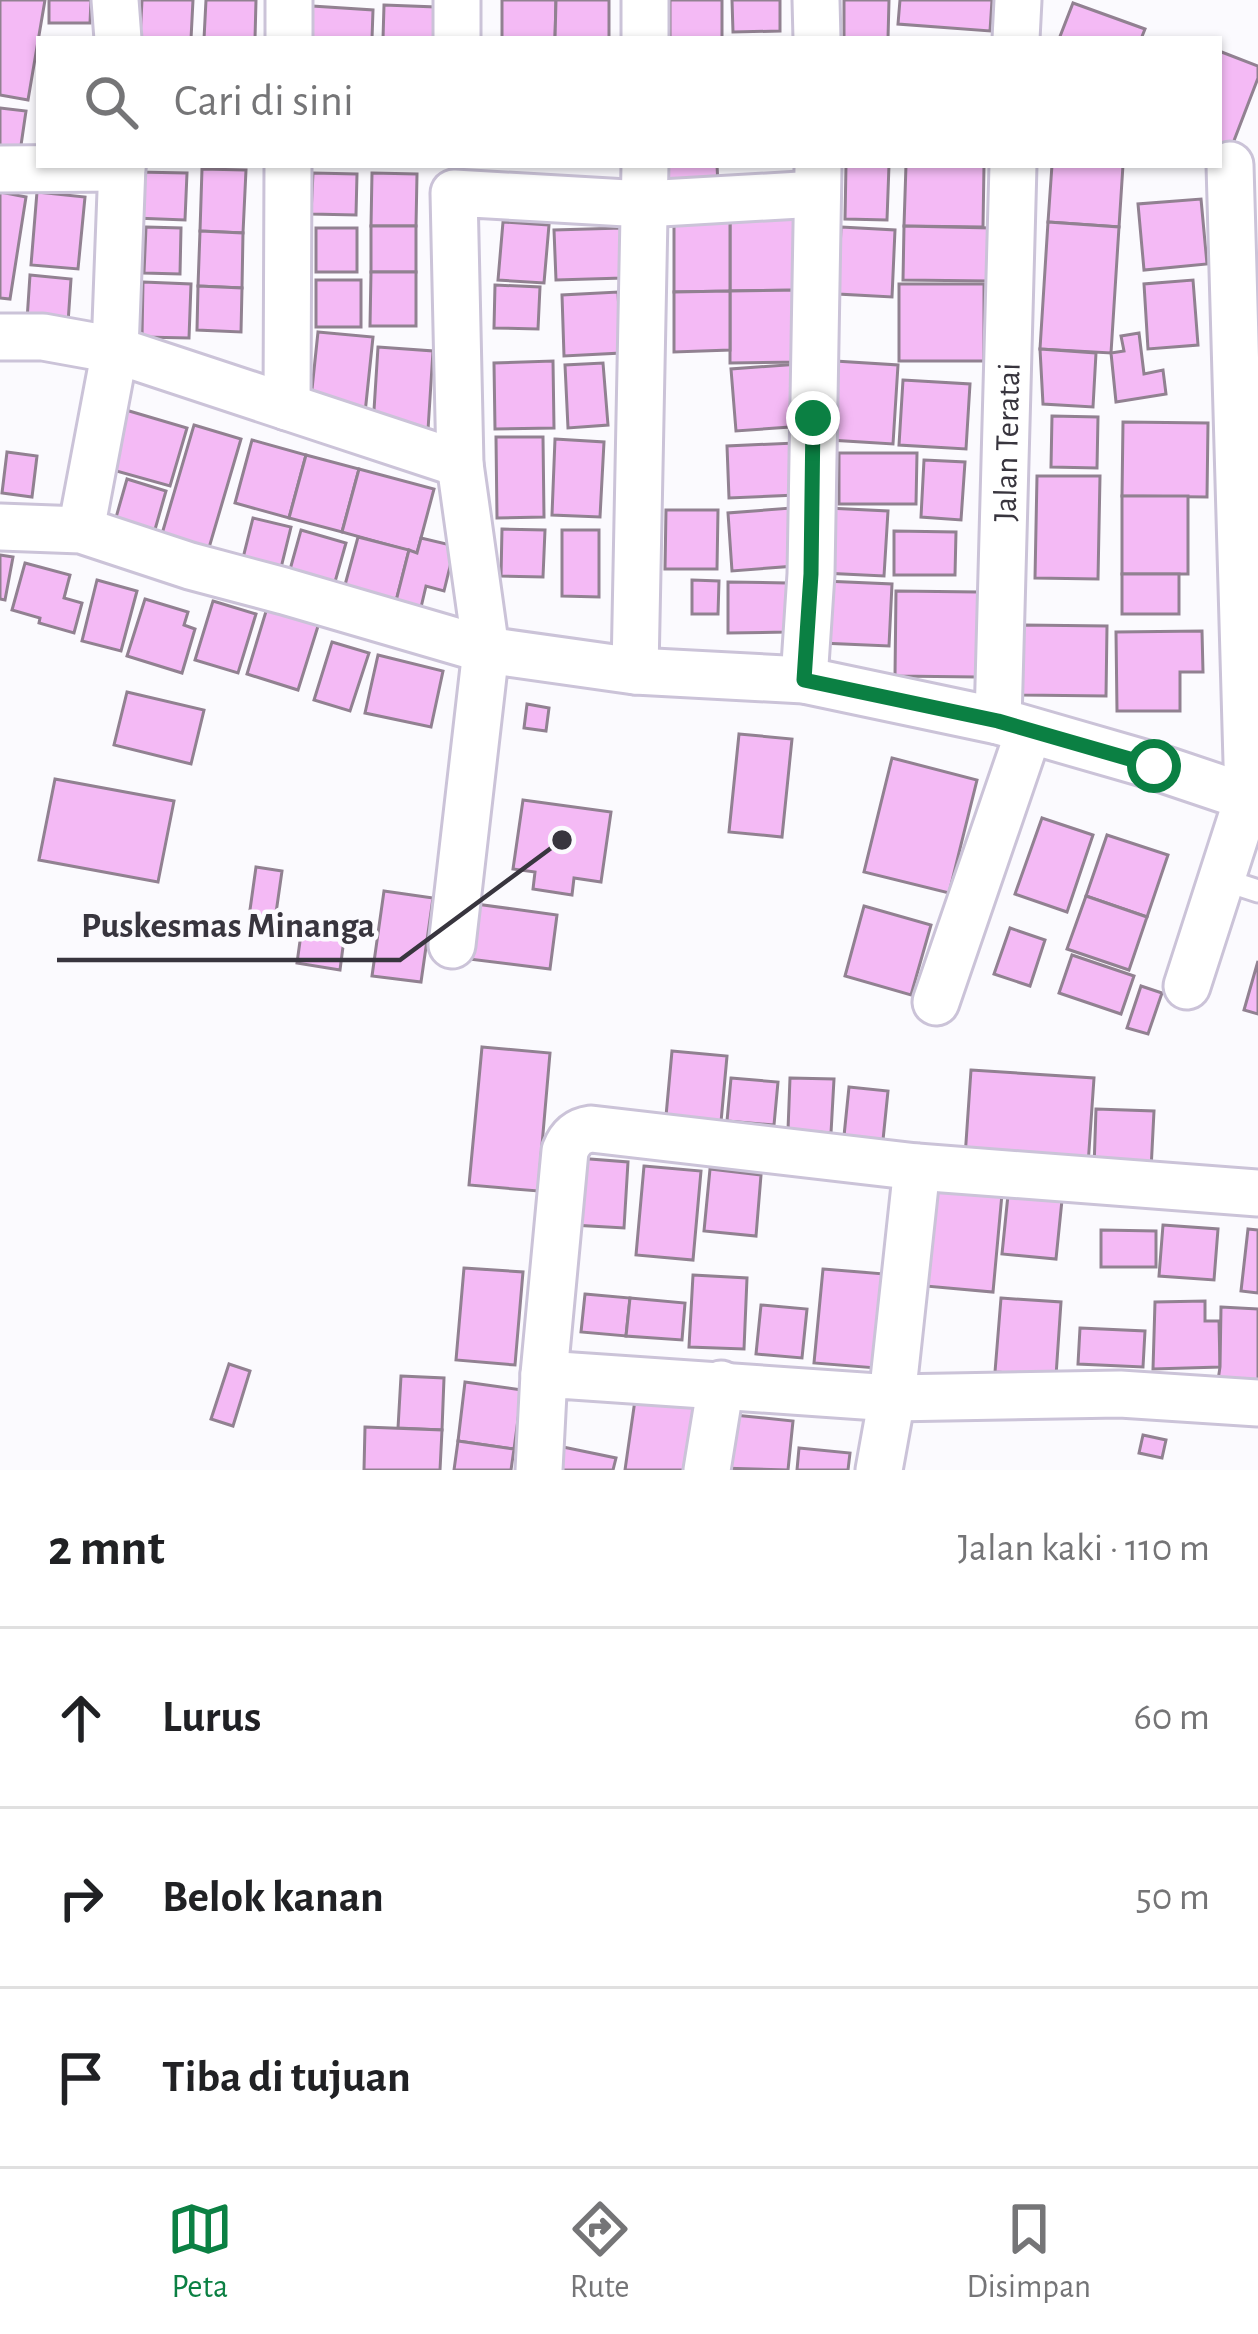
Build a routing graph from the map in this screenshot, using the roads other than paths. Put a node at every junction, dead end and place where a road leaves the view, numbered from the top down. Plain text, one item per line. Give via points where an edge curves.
1 (115, 0) edge
2 (289, 0) edge
3 (458, 0) edge
4 (645, 0) edge
5 (816, 0) edge
6 (1018, 0) edge
7 (118, 36) edge
8 (289, 36) edge
9 (457, 36) edge
10 (645, 36) edge
11 (817, 36) edge
12 (1016, 36) edge
13 (1236, 167) edge
14 (81, 168) edge
15 (122, 168) edge
16 (288, 168) edge
17 (1013, 168) edge
18 (0, 170) edge
19 (455, 179) edge
20 (818, 179) edge
21 (644, 185) edge
22 (0, 337) edge
23 (115, 350) junction
24 (287, 407) junction
25 (460, 464) junction
26 (0, 527) edge
27 (81, 530) junction
28 (486, 650) junction
29 (635, 671) junction
30 (804, 680) junction
31 (1013, 726) junction
32 (1253, 799) edge
33 (1240, 885) edge
34 (452, 945) dead end
35 (1187, 986) dead end
36 (935, 1002) dead end
37 (917, 1167) junction
38 (1258, 1193) edge
39 (544, 1374) junction
40 (721, 1384) junction
41 (892, 1398) junction
42 (1258, 1403) edge
43 (539, 1470) edge
44 (707, 1470) edge
45 (879, 1470) edge

1 - 7 street
2 - 8 street
3 - 9 street
4 - 10 street
5 - 11 street
6 - 12 street
13 - 32 street
14 - 18 street
15 - 23 street
16 - 24 street
17 - 31 street, Jalan Teratai
19 - 21 street
19 - 25 street
20 - 21 street
20 - 30 street
21 - 29 street
22 - 23 street
23 - 24 street
23 - 27 street
24 - 25 street
25 - 28 street
26 - 27 street
27 - 28 street
28 - 29 street
28 - 34 street
29 - 30 street
30 - 31 street
31 - 32 street
31 - 36 street, Jalan Teratai
32 - 33 street
33 - 35 street
37 - 38 street
37 - 39 street via 583,1130 565,1151
37 - 41 street
39 - 40 street
39 - 43 street
40 - 41 street
40 - 44 street
41 - 42 street via 1120,1394
41 - 45 street

